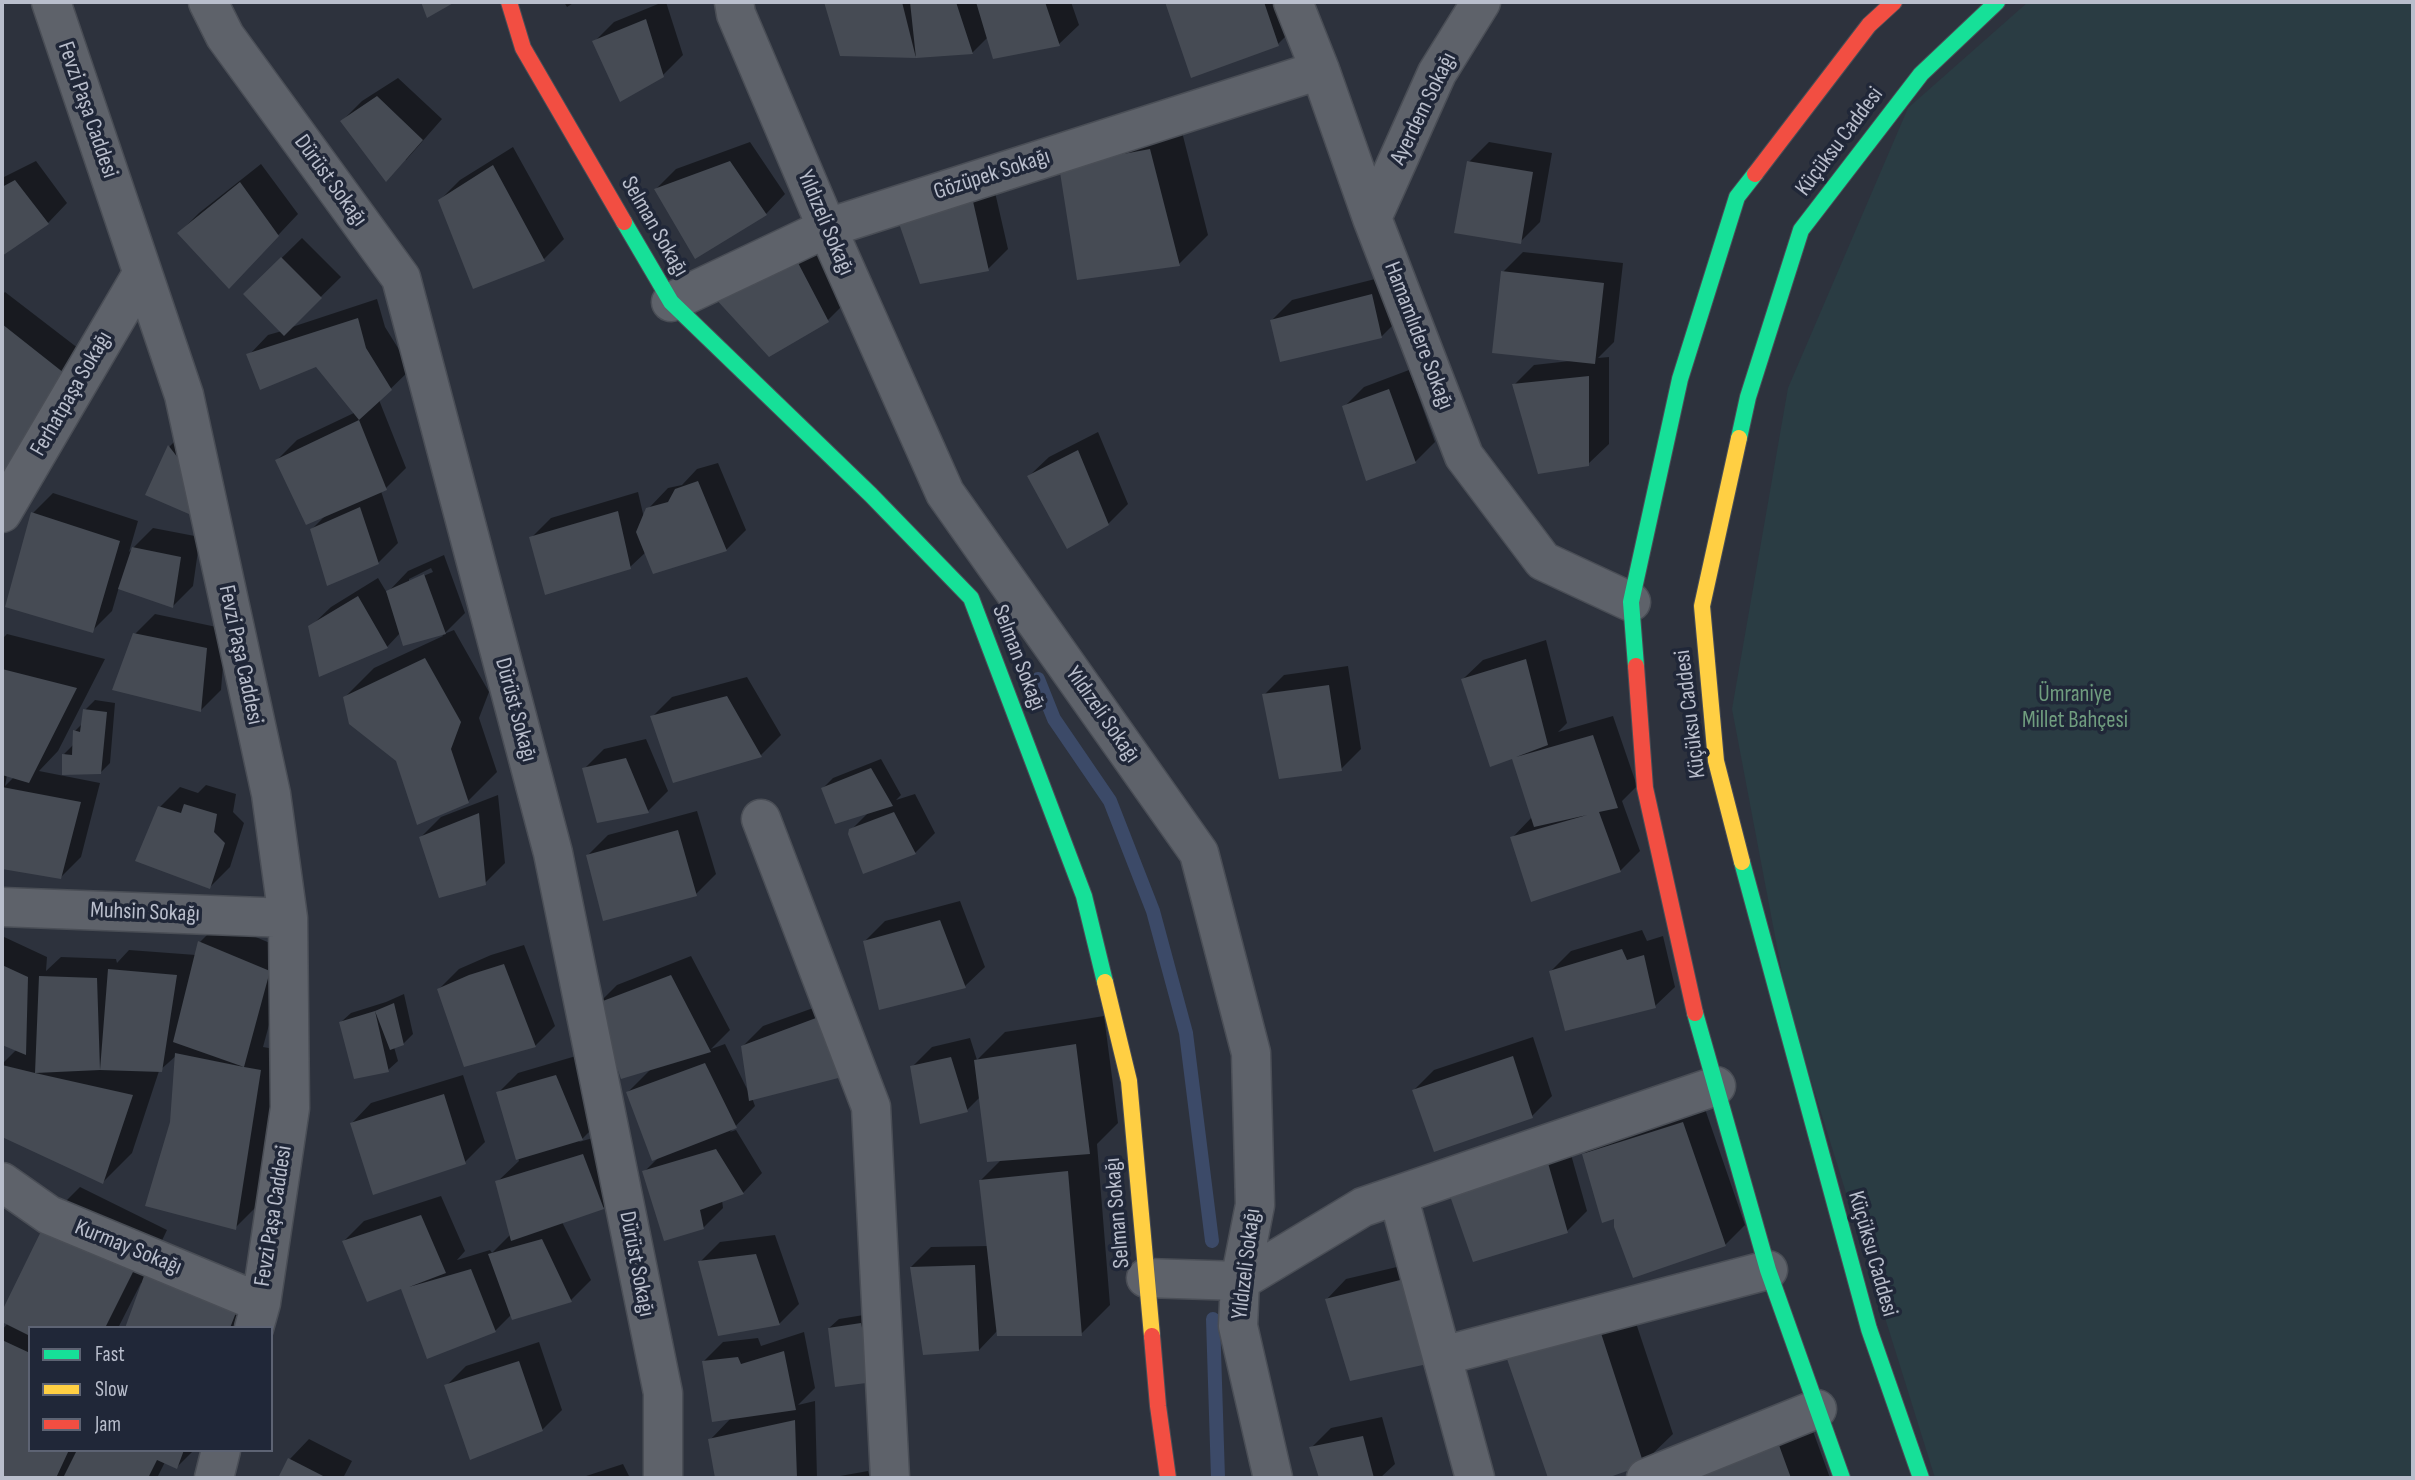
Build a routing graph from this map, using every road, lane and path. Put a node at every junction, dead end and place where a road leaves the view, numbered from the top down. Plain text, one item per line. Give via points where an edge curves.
1 (51, 2) edge
2 (210, 2) edge
3 (509, 2) edge
4 (734, 2) edge
5 (1293, 2) edge
6 (1481, 2) edge
7 (1894, 2) edge
8 (1997, 2) edge
9 (1320, 70) junction
10 (1372, 218) junction
11 (827, 228) junction
12 (142, 274) junction
13 (671, 302) junction
14 (2, 513) edge
15 (1631, 602) junction
16 (761, 819) dead end
17 (2, 907) edge
18 (288, 918) junction
19 (1716, 1086) junction
20 (2, 1182) edge
21 (1398, 1195) junction
22 (1768, 1269) junction
23 (1146, 1278) junction
24 (1240, 1281) junction
25 (257, 1315) edge
26 (1442, 1356) junction
27 (1817, 1409) junction
28 (220, 1452) edge
29 (214, 1478) edge
30 (663, 1478) edge
31 (890, 1478) edge
32 (1168, 1478) edge
33 (1273, 1478) edge
34 (1475, 1478) edge
35 (1646, 1478) edge
36 (1842, 1478) edge
37 (1921, 1478) edge

1 - 12 street, Fevzi Paşa Caddesi
2 - 30 street, Dürüst Sokağı via 225,36 401,278 553,853 663,1393
3 - 13 main road, Selman Sokağı via 523,48
4 - 11 street, Yıldızeli Sokağı
5 - 9 street, Hamamlıdere Sokağı
6 - 10 street, Ayerdem Sokağı via 1437,73
7 - 15 main road, Küçüksu Caddesi via 1869,25 1737,197 1680,379
8 - 37 main road, Küçüksu Caddesi via 1921,74 1801,230 1748,397 1702,606 1716,761 1869,1329
9 - 10 street, Hamamlıdere Sokağı
9 - 11 street, Gözüpek Sokağı
10 - 15 street, Hamamlıdere Sokağı via 1464,456 1543,561
11 - 13 street, Gözüpek Sokağı
11 - 24 street, Yıldızeli Sokağı via 945,493 1199,853 1251,1053 1255,1205
12 - 14 street, Ferhatpaşa Sokağı
12 - 18 street, Fevzi Paşa Caddesi via 184,396 271,794
13 - 23 main road, Selman Sokağı via 971,598 1084,896 1129,1081
15 - 19 main road, Küçüksu Caddesi via 1645,788 1690,994
16 - 31 street via 871,1107
17 - 18 street, Muhsin Sokağı
18 - 25 street, Fevzi Paşa Caddesi via 290,1108
19 - 21 street
19 - 22 main road, Küçüksu Caddesi
20 - 25 street, Kurmay Sokağı via 49,1215
21 - 24 street via 1363,1207
21 - 26 street
22 - 26 street
22 - 27 main road, Küçüksu Caddesi
23 - 24 street
23 - 32 main road, Selman Sokağı
24 - 33 street, Yıldızeli Sokağı via 1238,1325
26 - 34 street
27 - 35 street
27 - 36 main road, Küçüksu Caddesi
28 - 29 street

